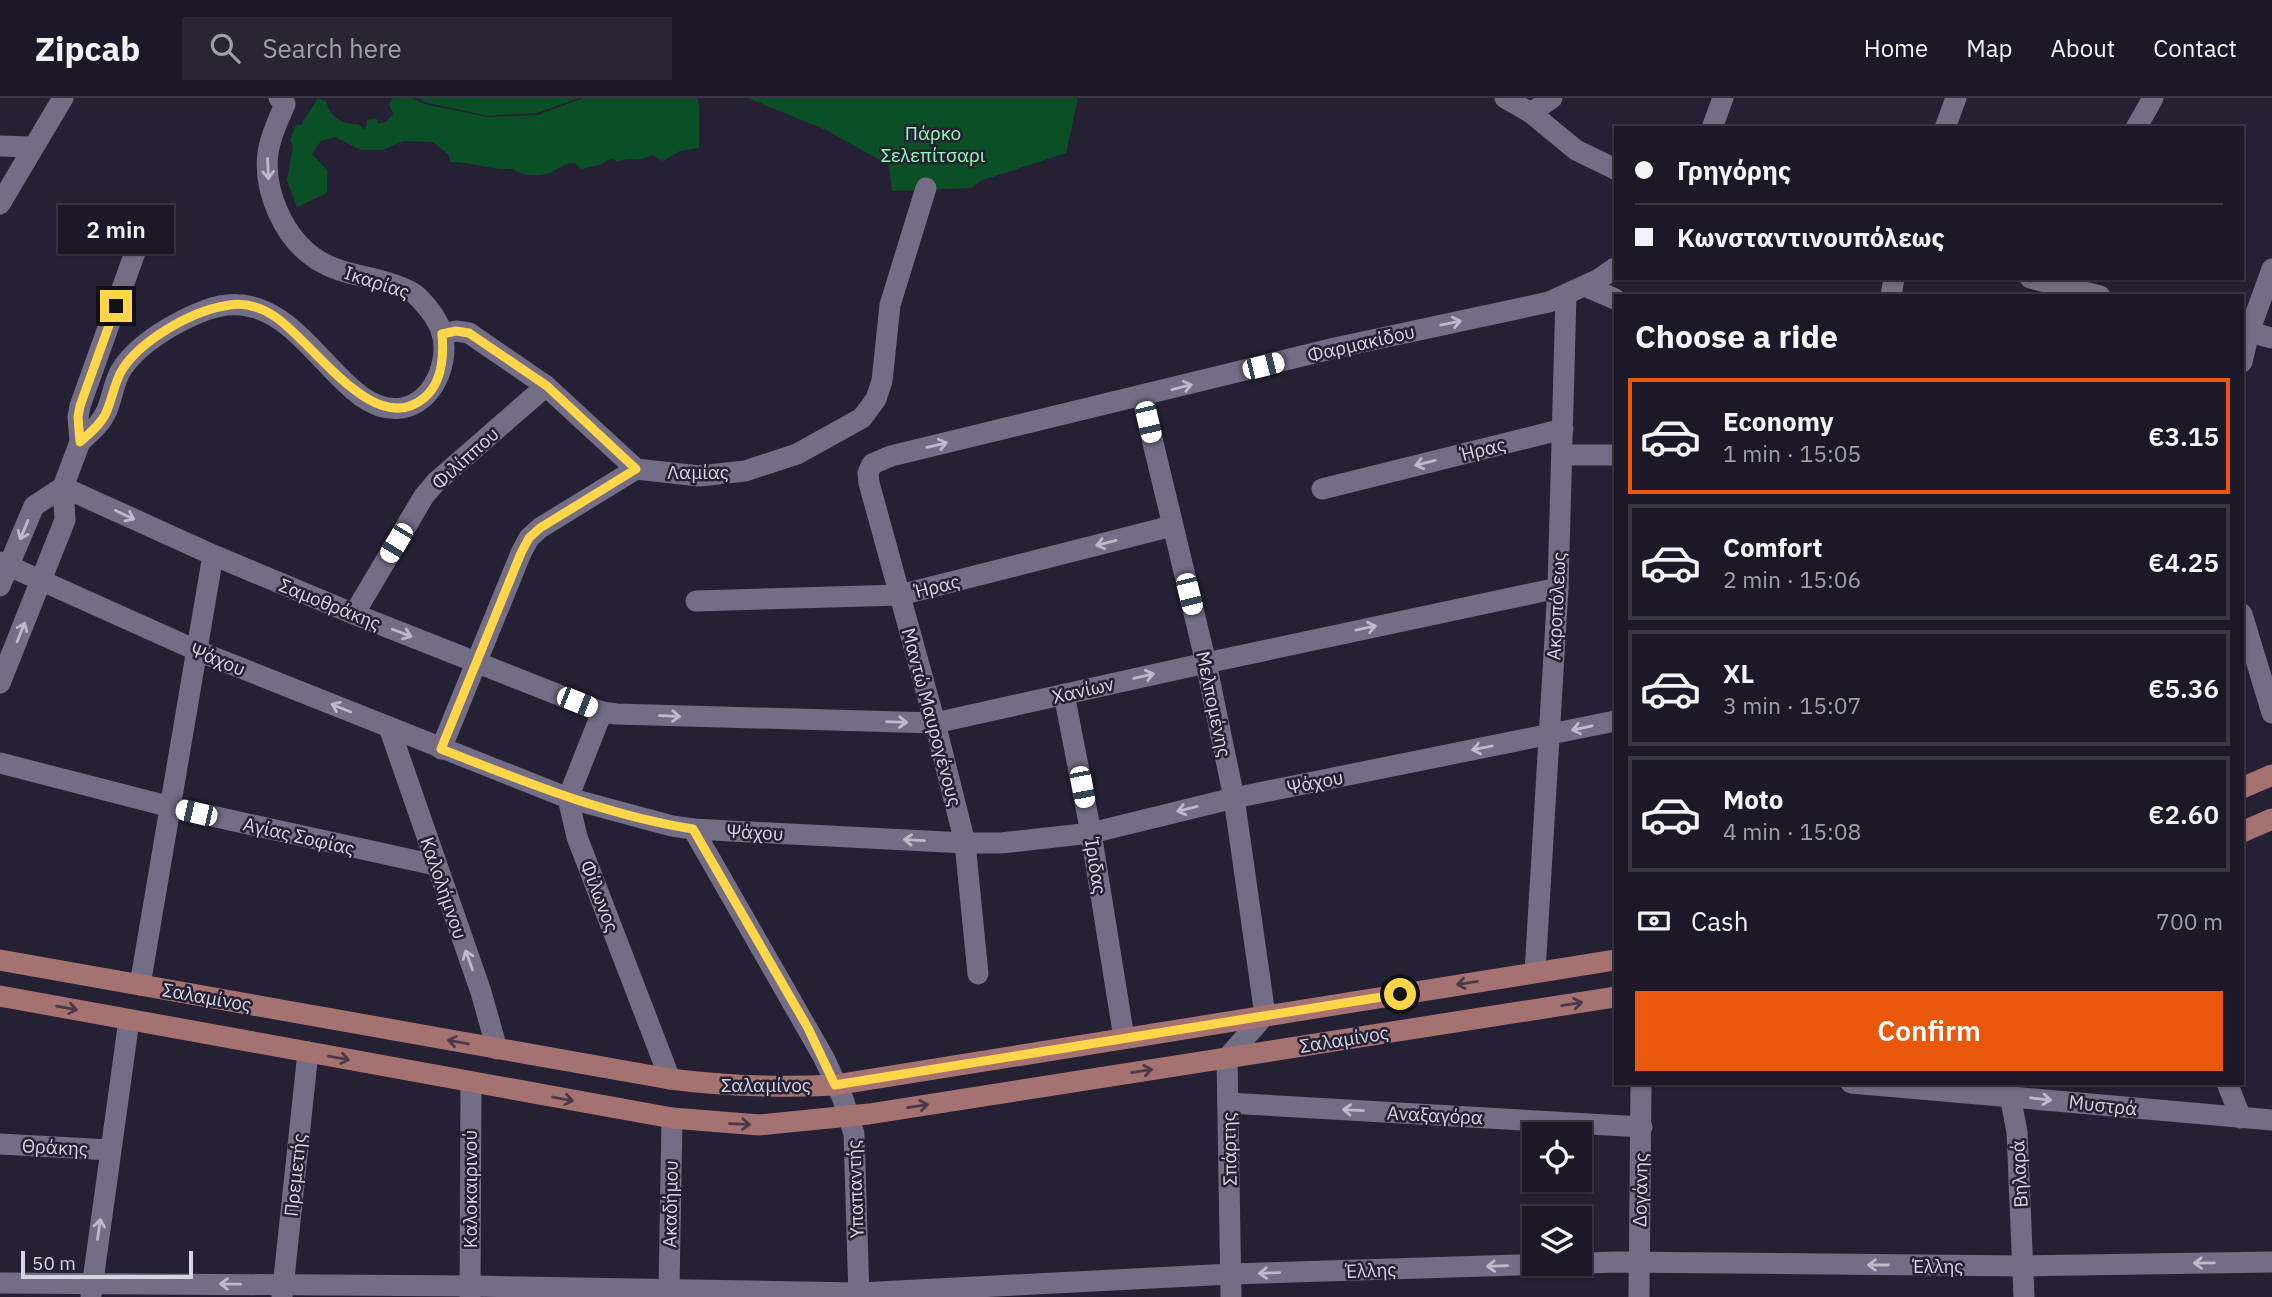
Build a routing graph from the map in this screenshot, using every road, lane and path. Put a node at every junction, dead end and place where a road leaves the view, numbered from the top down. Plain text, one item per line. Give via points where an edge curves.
1 (63, 98) edge
2 (279, 98) edge
3 (1505, 98) edge
4 (1552, 98) edge
5 (1723, 98) edge
6 (1956, 98) edge
7 (2153, 98) edge
8 (1531, 106) edge
9 (1713, 126) edge
10 (1946, 126) edge
11 (2137, 126) edge
12 (0, 146) edge
13 (32, 147) junction
14 (1614, 169) edge
15 (926, 188) dead end
16 (0, 204) edge
17 (143, 230) dead end
18 (1614, 269) edge
19 (2272, 269) edge
20 (2045, 280) edge
21 (2077, 284) edge
22 (1575, 291) junction
23 (2096, 294) edge
24 (1614, 299) edge
25 (2246, 331) edge
26 (442, 334) junction
27 (2272, 338) edge
28 (547, 386) junction
29 (1142, 397) junction
30 (1563, 429) junction
31 (80, 442) junction
32 (1563, 455) junction
33 (1614, 455) edge
34 (872, 464) joint
35 (636, 469) junction
36 (63, 487) junction
37 (1322, 489) dead end
38 (1172, 527) junction
39 (214, 555) junction
40 (4, 564) edge
41 (42, 582) junction
42 (0, 586) edge
43 (1558, 588) junction
44 (900, 595) junction
45 (696, 601) dead end
46 (354, 614) junction
47 (2244, 621) edge
48 (198, 651) junction
49 (478, 662) junction
50 (1206, 663) junction
51 (0, 683) edge
52 (1065, 694) junction
53 (602, 712) junction
54 (2272, 713) edge
55 (1614, 721) edge
56 (935, 723) junction
57 (389, 727) junction
58 (1549, 735) junction
59 (441, 749) junction
60 (0, 763) edge
61 (2272, 775) edge
62 (2244, 787) edge
63 (568, 798) junction
64 (1234, 798) junction
65 (171, 807) junction
66 (2272, 819) edge
67 (693, 829) junction
68 (2244, 831) edge
69 (1091, 834) junction
70 (965, 843) junction
71 (435, 865) junction
72 (0, 960) edge
73 (1614, 960) edge
74 (1535, 972) junction
75 (978, 974) dead end
76 (140, 985) junction
77 (0, 996) edge
78 (1614, 997) edge
79 (1265, 1016) junction
80 (129, 1020) junction
81 (1124, 1038) junction
82 (497, 1049) junction
83 (308, 1052) junction
84 (1227, 1058) junction
85 (670, 1079) junction
86 (471, 1082) junction
87 (835, 1085) junction
88 (1641, 1085) edge
89 (1904, 1085) edge
90 (2228, 1085) edge
91 (2009, 1089) edge
92 (1228, 1103) junction
93 (850, 1116) junction
94 (672, 1118) junction
95 (2241, 1118) junction
96 (2272, 1121) edge
97 (1642, 1127) junction
98 (0, 1144) edge
99 (110, 1150) junction
100 (1638, 1262) junction
101 (2272, 1262) edge
102 (2024, 1266) junction
103 (1231, 1274) junction
104 (0, 1283) edge
105 (669, 1289) junction
106 (91, 1290) edge
107 (282, 1291) edge
108 (470, 1292) edge
109 (859, 1295) edge
110 (1231, 1297) edge
111 (1639, 1297) edge
112 (2024, 1297) edge

1 - 13 street
2 -> 26 street, Ικαρίας via 285,104 268,153 268,184 278,213 298,243 341,272 387,282 417,295
3 - 8 street
4 - 8 street
5 - 9 street
6 - 10 street
7 - 11 street
8 - 14 street via 1576,150
12 - 13 street
13 - 16 street
15 - 35 street, Λαμίας via 890,305 887,351 876,399 862,418 797,454 745,471 699,476
17 - 31 street via 80,406
18 - 22 street
19 - 25 street
20 - 21 street
21 - 23 street
22 - 24 street
29 -> 22 street, Φαρμακίδου via 1549,302
22 - 30 street, Ακροπόλεως
25 - 27 street
26 - 28 street via 469,333
26 - 31 street via 441,366 432,389 421,400 392,409 356,391 273,315 236,303 206,310 164,332 131,358 121,371 106,413
28 - 35 street
28 - 46 street, Φιλίππου via 424,496
34 -> 29 street, Φαρμακίδου
29 - 38 street, Μελπομένης
30 - 32 street, Ακροπόλεως
30 -> 37 street, Ήρας
31 - 36 street
32 - 33 street
32 - 43 street, Ακροπόλεως
34 - 44 street, Μαντώ Μαυρογένους via 869,483
35 - 49 street via 529,538
36 -> 39 street, Σαμοθράκης
36 -> 40 street via 34,506
36 - 41 street via 65,520
38 -> 44 street, Ήρας
38 - 50 street, Μελπομένης
39 - 46 street, Σαμοθράκης
39 - 48 street
40 - 41 street, Ψάχου
40 - 42 street
41 - 48 street, Ψάχου
51 -> 41 street
50 -> 43 street, Χανίων
43 - 58 street, Ακροπόλεως
44 - 45 street, Ήρας
44 - 56 street, Μαντώ Μαυρογένους
46 -> 49 street, Σαμοθράκης
47 - 54 street
57 -> 48 street, Ψάχου
48 - 65 street
49 - 53 street, Σαμοθράκης
49 - 59 street
52 -> 50 street, Χανίων
50 - 64 street, Μελπομένης
52 - 56 street, Χανίων
52 - 69 street, Ίριδας
53 -> 56 street, Χανίων
53 - 63 street
55 -> 58 street, Ψάχου
56 - 70 street, Μαντώ Μαυρογένους
57 - 59 street, Ψάχου
57 - 71 street, Καλολήμνου
58 -> 64 street, Ψάχου
58 - 74 street, Ακροπόλεως
59 - 63 street, Ψάχου
60 - 65 street, Αγίας Σοφίας
61 - 62 main road
63 - 67 street, Ψάχου
63 - 85 street, Φίλωνος via 577,837
64 -> 69 street, Ψάχου
64 - 79 street, Μελπομένης
65 - 71 street, Αγίας Σοφίας
65 - 76 street
66 - 68 main road
70 -> 67 street, Ψάχου
67 - 87 street, Υπαπαντής via 808,1028
69 - 70 street, Ψάχου
69 - 81 street, Ίριδας
70 - 75 street, Μαντώ Μαυρογένους
82 -> 71 street, Καλολήμνου
72 - 76 main road, Σαλαμίνος
73 - 74 main road, Σαλαμίνος
74 -> 79 main road, Σαλαμίνος
82 -> 76 main road, Σαλαμίνος
77 -> 80 main road, Σαλαμίνος
84 -> 78 main road, Σαλαμίνος
79 - 81 main road, Σαλαμίνος
79 - 84 street
80 - 83 main road, Σαλαμίνος
80 - 99 street
81 - 87 main road, Σαλαμίνος
82 - 85 main road, Σαλαμίνος
83 -> 86 main road, Σαλαμίνος
83 - 107 street, Πρεμετής
84 - 92 street, Σπάρτης
93 -> 84 main road, Σαλαμίνος
85 - 87 main road, Σαλαμίνος via 715,1085
86 -> 94 main road, Σαλαμίνος
86 - 108 street, Καλοκαιρινού
87 - 93 street, Υπαπαντής
88 - 97 street, Δογάνης
89 - 91 street, Μυστρά
90 - 95 street
91 -> 95 street, Μυστρά
91 - 102 street, Βηλαρά via 2017,1132
97 -> 92 street, Αναξαγόρα
92 - 103 street, Σπάρτης
94 -> 93 main road, Σαλαμίνος via 759,1125
93 - 109 street, Υπαπαντής
94 - 105 street, Ακαδήμου
95 - 96 street, Μυστρά
97 - 100 street, Δογάνης
98 - 99 street, Θράκης
106 -> 99 street
102 -> 100 street, Έλλης
100 -> 103 street, Έλλης
100 - 111 street, Δογάνης
101 -> 102 street, Έλλης
102 - 112 street, Βηλαρά
103 - 109 street, Έλλης
103 - 110 street, Σπάρτης
104 - 106 street, Έλλης
105 - 108 street, Έλλης
105 - 109 street, Έλλης
107 -> 106 street, Έλλης
107 - 108 street, Έλλης

